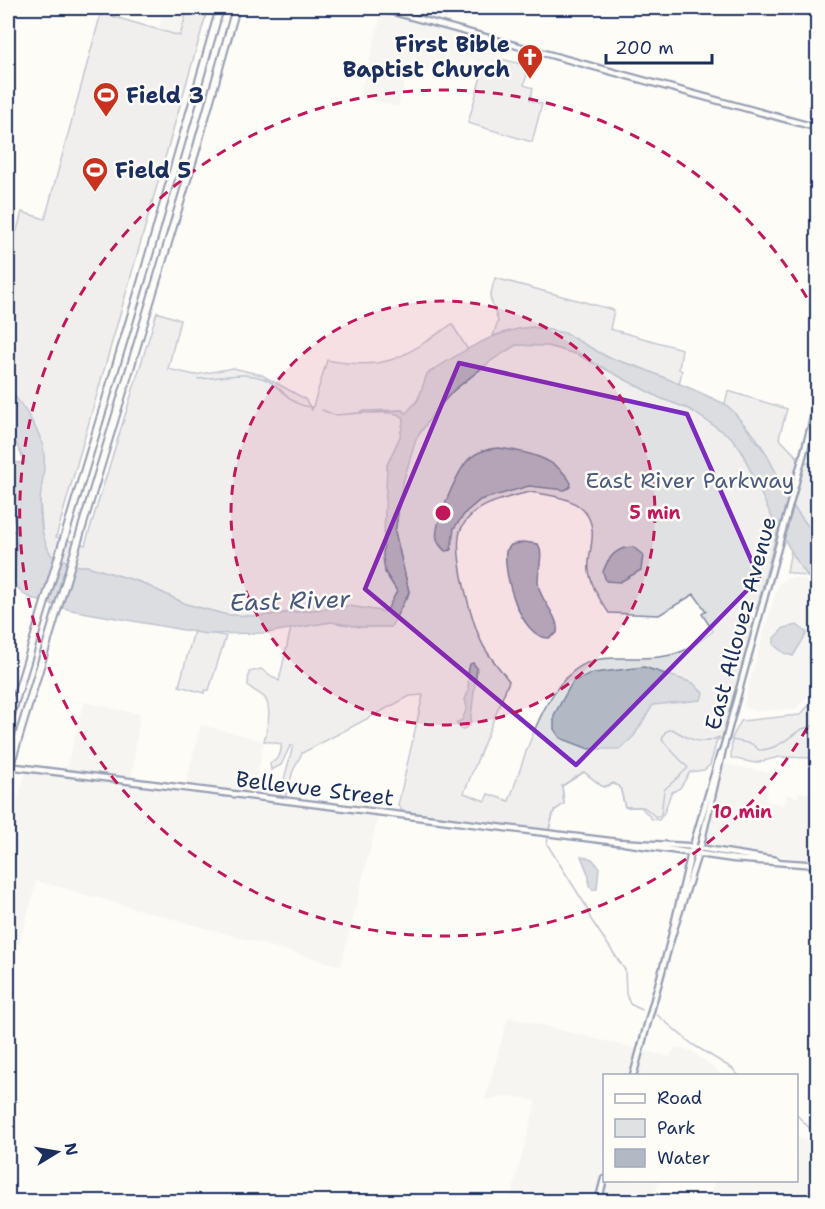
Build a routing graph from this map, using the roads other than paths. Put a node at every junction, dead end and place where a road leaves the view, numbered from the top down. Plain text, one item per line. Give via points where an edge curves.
1 (220, 8) edge
2 (236, 8) edge
3 (379, 8) edge
4 (818, 128) edge
5 (818, 401) edge
6 (8, 725) edge
7 (723, 749) junction
8 (8, 766) edge
9 (8, 772) edge
10 (618, 842) junction
11 (692, 847) junction
12 (700, 848) junction
13 (691, 853) junction
14 (698, 855) junction
15 (776, 860) junction
16 (818, 865) edge
17 (670, 942) junction
18 (634, 1074) edge
19 (603, 1182) edge
20 (598, 1202) edge

1 - 6 highway
2 - 9 highway, bridge
3 - 4 street
5 - 7 street, East Allouez Avenue
7 - 11 street, East Allouez Avenue
7 - 12 street, East Allouez Avenue
8 - 10 street, Bellevue Street
10 - 11 street, Bellevue Street
10 - 13 street, Bellevue Street
11 - 12 street, Bellevue Street
11 - 13 street, East Allouez Avenue
12 - 14 street, East Allouez Avenue
12 - 15 street, Bellevue Street
13 - 14 street, Bellevue Street
13 - 17 street, East Allouez Avenue
14 - 15 street, Bellevue Street
14 - 17 street, East Allouez Avenue
15 - 16 street, Bellevue Street
17 - 18 street, East Allouez Avenue
19 - 20 street

